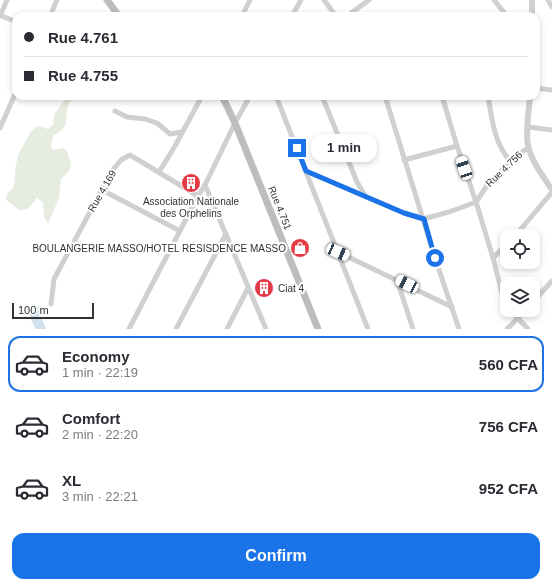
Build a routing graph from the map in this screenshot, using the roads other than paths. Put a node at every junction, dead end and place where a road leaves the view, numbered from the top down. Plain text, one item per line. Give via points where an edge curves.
1 (7, 0) edge
2 (57, 0) edge
3 (108, 0) edge
4 (250, 0) edge
5 (301, 0) edge
6 (324, 0) edge
7 (369, 0) edge
8 (494, 0) edge
9 (532, 0) edge
10 (548, 0) edge
11 (552, 7) edge
12 (52, 12) edge
13 (116, 12) edge
14 (244, 12) edge
15 (294, 12) edge
16 (333, 12) edge
17 (352, 12) edge
18 (504, 12) edge
19 (532, 12) edge
20 (0, 15) edge
21 (12, 20) edge
22 (540, 88) edge
23 (552, 90) edge
24 (12, 100) edge
25 (200, 100) edge
26 (224, 100) edge
27 (248, 100) edge
28 (278, 100) edge
29 (324, 100) edge
30 (386, 100) edge
31 (443, 100) edge
32 (489, 100) edge
33 (530, 100) edge
34 (116, 111) dead end
35 (235, 123) junction
36 (528, 127) junction
37 (0, 128) edge
38 (552, 130) edge
39 (182, 132) junction
40 (457, 146) junction
41 (528, 146) junction
42 (404, 160) junction
43 (510, 161) junction
44 (306, 171) junction
45 (159, 172) junction
46 (205, 185) junction
47 (102, 190) junction
48 (552, 191) edge
49 (198, 196) junction
50 (366, 197) junction
51 (476, 202) junction
52 (424, 219) junction
53 (521, 229) edge
54 (180, 231) junction
55 (226, 234) junction
56 (338, 252) junction
57 (500, 252) edge
58 (494, 258) junction
59 (397, 280) junction
60 (552, 281) edge
61 (500, 284) edge
62 (248, 288) junction
63 (540, 294) edge
64 (51, 304) dead end
65 (452, 307) junction
66 (518, 319) joint
67 (129, 329) edge
68 (176, 329) edge
69 (227, 329) edge
70 (266, 329) edge
71 (318, 329) edge
72 (368, 329) edge
73 (413, 329) edge
74 (459, 329) edge
75 (507, 329) edge
76 (528, 329) edge

1 - 20 street
2 - 12 street
3 - 13 main road
4 - 14 street
5 - 15 street
6 - 16 street
7 - 17 street
8 - 18 street
9 - 19 street
10 - 11 street
20 - 21 street
22 - 23 street
24 - 37 street
25 - 39 street
26 - 35 main road, Rue 4.751
27 - 35 street
28 - 44 street
29 - 50 street via 357,182
30 - 42 street
31 - 40 street
32 - 43 street via 492,124 500,148
33 - 36 street
34 - 39 street via 127,117 157,123 170,134
35 - 46 street
35 - 71 main road, Rue 4.751
36 - 38 street
36 - 41 street
39 - 45 street
40 - 42 street
40 - 51 street
41 - 43 street, Rue 4.756
41 - 48 street
42 - 52 street
43 - 51 street, Rue 4.756 via 488,184
44 - 50 street
44 - 56 street
45 - 47 street, Rue 4.169 via 130,155 121,160 112,171
45 - 49 street, Rue 4.169
46 - 49 street
46 - 55 street
47 - 54 street
47 - 64 street, Rue 4.169 via 54,279
48 - 53 street
49 - 54 street
50 - 52 street
51 - 52 street
51 - 58 street
52 - 65 street
54 - 67 street
55 - 62 street
55 - 68 street
56 - 59 street
56 - 72 street
57 - 58 street
58 - 61 street
59 - 65 street
59 - 73 street
60 - 63 street
62 - 69 street
62 - 70 street
65 - 74 street
66 - 75 street
66 - 76 street

